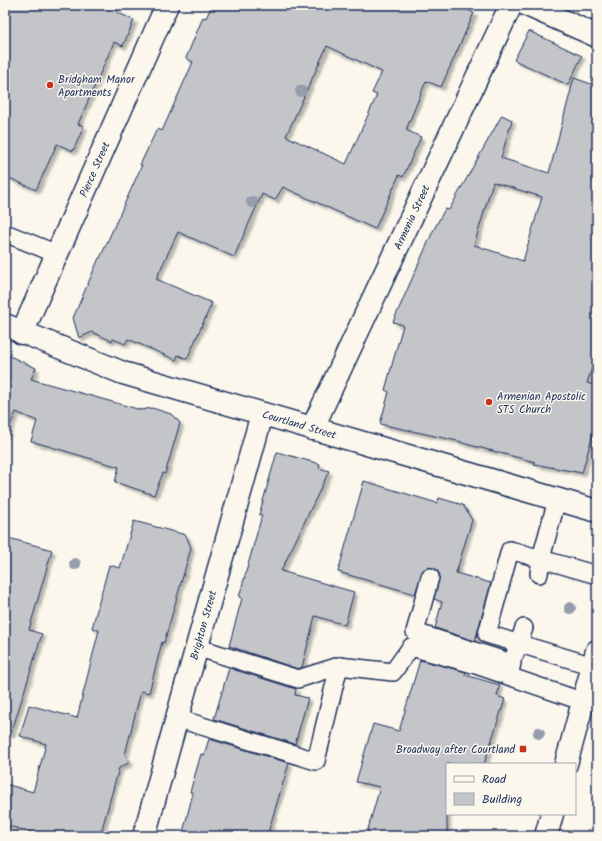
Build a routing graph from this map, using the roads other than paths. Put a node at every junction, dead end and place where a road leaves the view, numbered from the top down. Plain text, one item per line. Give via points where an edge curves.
1 (167, 5) edge
2 (511, 5) edge
3 (527, 5) edge
4 (597, 36) edge
5 (5, 233) edge
6 (57, 254) junction
7 (14, 329) edge
8 (262, 414) junction
9 (312, 429) junction
10 (557, 500) junction
11 (597, 511) edge
12 (540, 566) junction
13 (597, 575) edge
14 (430, 577) dead end
15 (521, 636) junction
16 (196, 648) junction
17 (595, 659) edge
18 (339, 666) junction
19 (511, 669) junction
20 (584, 702) junction
21 (176, 718) junction
22 (566, 763) edge
23 (552, 815) edge
24 (144, 836) edge
25 (546, 836) edge

1 - 6 street, Pierce Street
2 - 9 street, Armenia Street
3 - 4 street
5 - 6 lane
6 - 7 street, Pierce Street
7 - 8 street, Courtland Street via 123,373
8 - 9 street, Courtland Street
8 - 16 street, Brighton Street
9 - 10 street, Courtland Street
10 - 11 street, Courtland Street
10 - 12 lane
12 - 13 lane
12 - 15 lane via 510,550 487,634
14 - 19 lane via 415,632
15 - 17 lane
15 - 19 lane
16 - 18 lane via 298,679
16 - 21 street, Brighton Street
17 - 20 street
18 - 19 lane via 394,672 411,647
18 - 21 lane via 316,761
19 - 20 lane
20 - 22 street
21 - 24 street, Brighton Street
23 - 25 street

